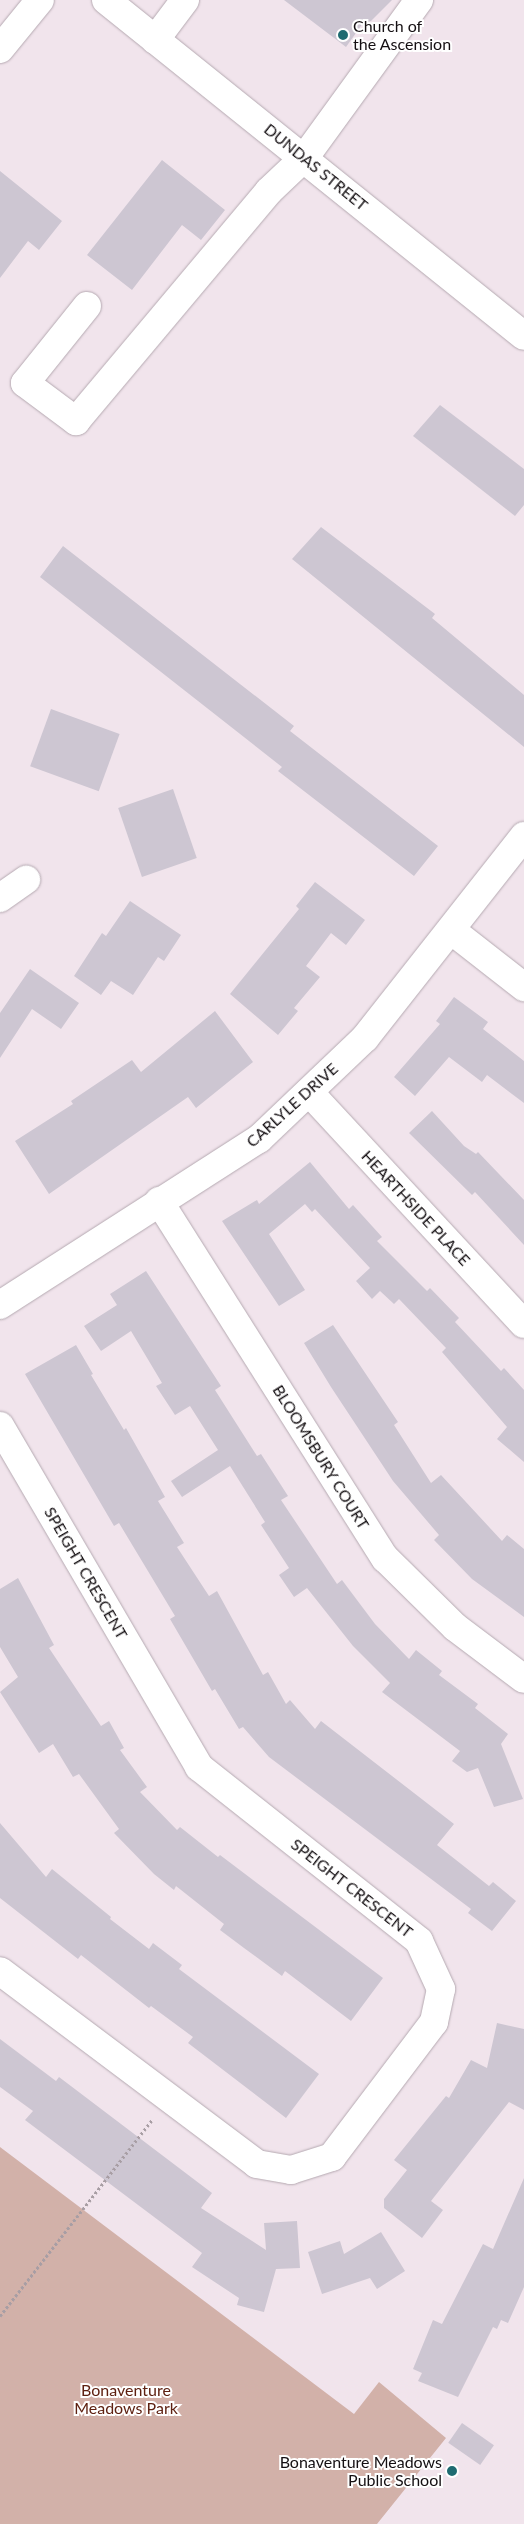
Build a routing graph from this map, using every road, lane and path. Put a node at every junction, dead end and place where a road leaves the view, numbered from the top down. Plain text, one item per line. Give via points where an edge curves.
1 (40, 0) edge
2 (106, 0) edge
3 (185, 0) edge
4 (419, 0) edge
5 (155, 40) junction
6 (0, 49) edge
7 (304, 157) junction
8 (87, 306) dead end
9 (524, 336) edge
10 (524, 836) edge
11 (26, 880) dead end
12 (0, 898) edge
13 (451, 930) junction
14 (524, 987) edge
15 (308, 1092) junction
16 (158, 1201) junction
17 (0, 1305) edge
18 (524, 1324) edge
19 (0, 1426) edge
20 (524, 1679) edge
21 (0, 1971) edge
22 (167, 2099) junction
23 (0, 2316) edge

1 - 6 street
2 - 5 street, DUNDAS STREET
3 - 5 street
4 - 7 street
5 - 7 street, DUNDAS STREET
7 - 8 street via 269,191 76,421 25,383
7 - 9 street, DUNDAS STREET
10 - 13 street, CARLYLE DRIVE
11 - 12 street
13 - 14 street
13 - 15 street, CARLYLE DRIVE via 366,1038
15 - 16 street, CARLYLE DRIVE via 259,1139
15 - 18 street, HEARTHSIDE PLACE
16 - 17 street, CARLYLE DRIVE
16 - 20 street, BLOOMSBURY COURT via 385,1558 455,1627
19 - 22 street, SPEIGHT CRESCENT via 200,1767 419,1941 441,1989 434,2022 332,2157 291,2170 257,2164
21 - 22 street, SPEIGHT CRESCENT
22 - 23 path

